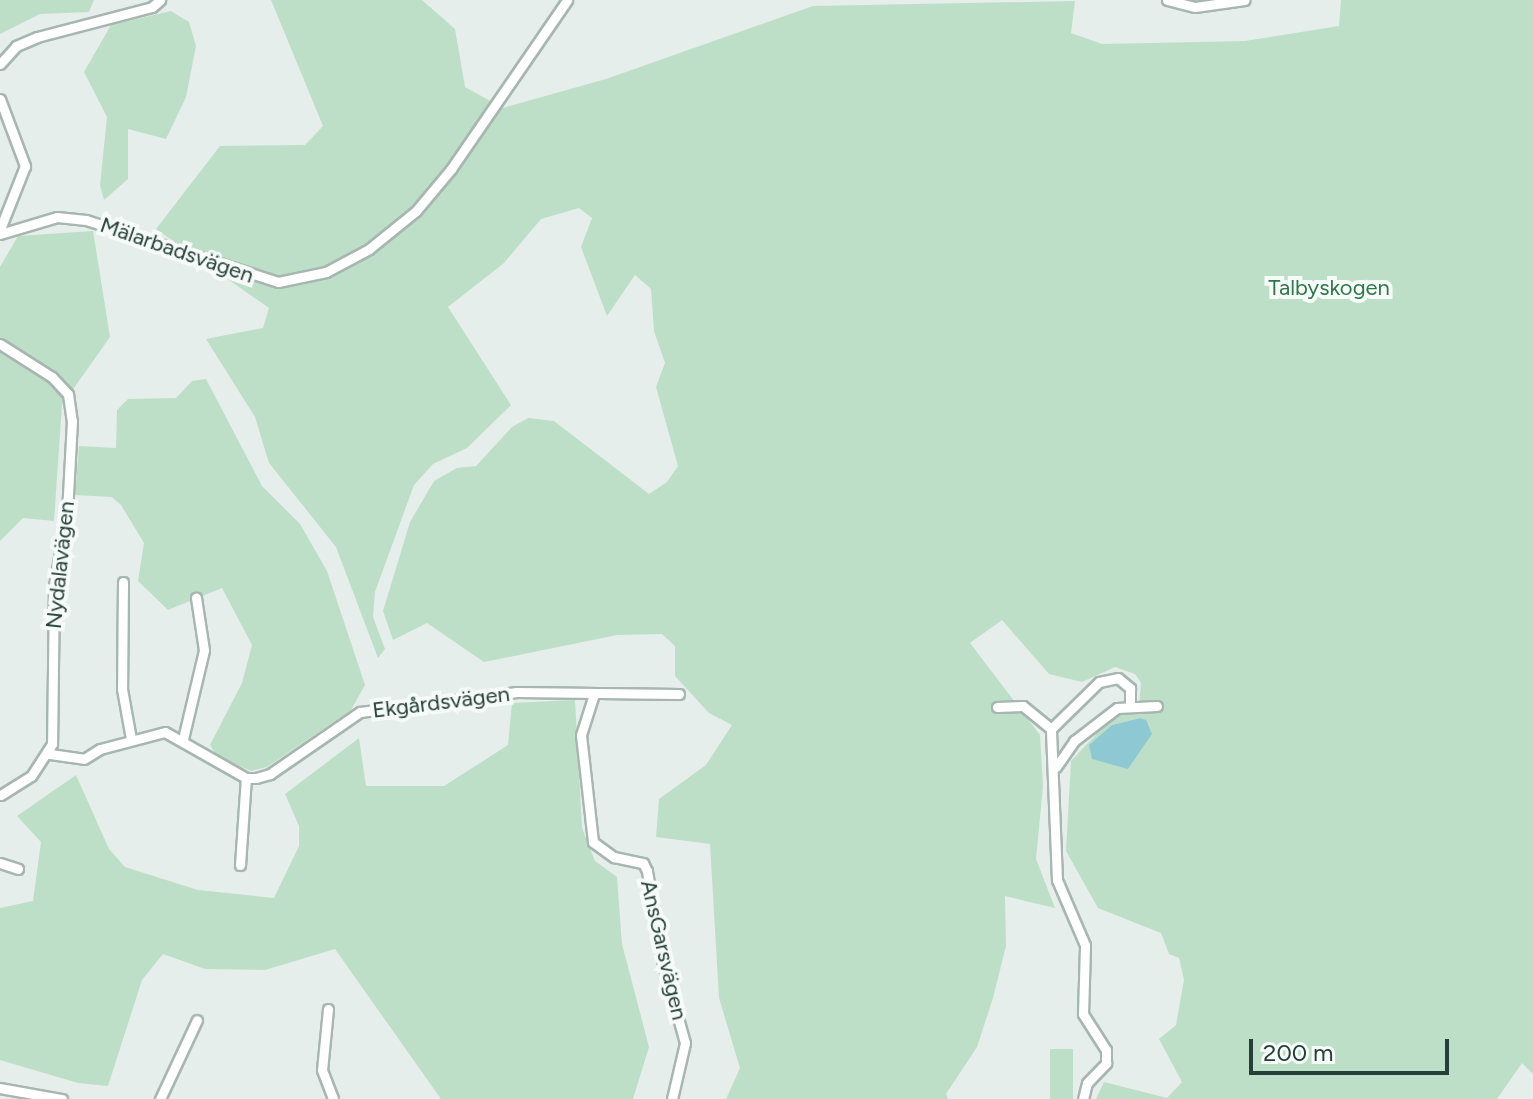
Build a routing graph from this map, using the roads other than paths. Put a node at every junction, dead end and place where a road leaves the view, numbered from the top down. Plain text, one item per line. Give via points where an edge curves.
1 (160, 0) edge
2 (1167, 0) edge
3 (1245, 0) edge
4 (563, 1) edge
5 (0, 64) edge
6 (0, 99) edge
7 (0, 232) edge
8 (0, 344) edge
9 (123, 582) dead end
10 (196, 598) dead end
11 (594, 694) junction
12 (679, 694) dead end
13 (1130, 705) junction
14 (1157, 706) dead end
15 (997, 707) dead end
16 (1051, 729) junction
17 (131, 739) junction
18 (183, 739) junction
19 (50, 754) junction
20 (1056, 767) junction
21 (246, 778) junction
22 (0, 795) edge
23 (0, 863) edge
24 (240, 865) dead end
25 (18, 869) dead end
26 (328, 1009) dead end
27 (197, 1020) dead end
28 (0, 1088) edge
29 (62, 1099) edge
30 (160, 1099) edge
31 (333, 1099) edge
32 (672, 1099) edge
33 (1083, 1099) edge

1 - 5 street via 152,7 37,37 16,46
2 - 3 street via 1195,7
4 - 7 street, Mälarbadsvägen via 451,169 416,211 369,249 326,272 278,282 86,220 57,217
6 - 7 street via 25,166
8 - 19 street, Nydalavägen via 52,377 68,394 72,421 67,513 54,586
9 - 17 street via 122,689
10 - 18 street via 204,650
11 - 12 street, Ekgårdsvägen
11 - 21 street, Ekgårdsvägen via 517,692 360,712 270,774
11 - 32 street, AnsGarsvägen via 581,735 593,842 614,857 643,863 647,871 662,960 685,1043
13 - 14 street
13 - 16 street via 1130,688 1118,678 1099,682
13 - 20 street via 1096,720
15 - 16 street via 1023,706
16 - 20 street
17 - 18 street via 155,731
17 - 19 street via 84,759
18 - 21 street
19 - 22 street via 31,776
20 - 33 street via 1057,880 1085,945 1083,1014 1106,1050 1106,1063 1087,1083
21 - 24 street
23 - 25 street
26 - 31 street via 322,1070
27 - 30 street
28 - 29 street

